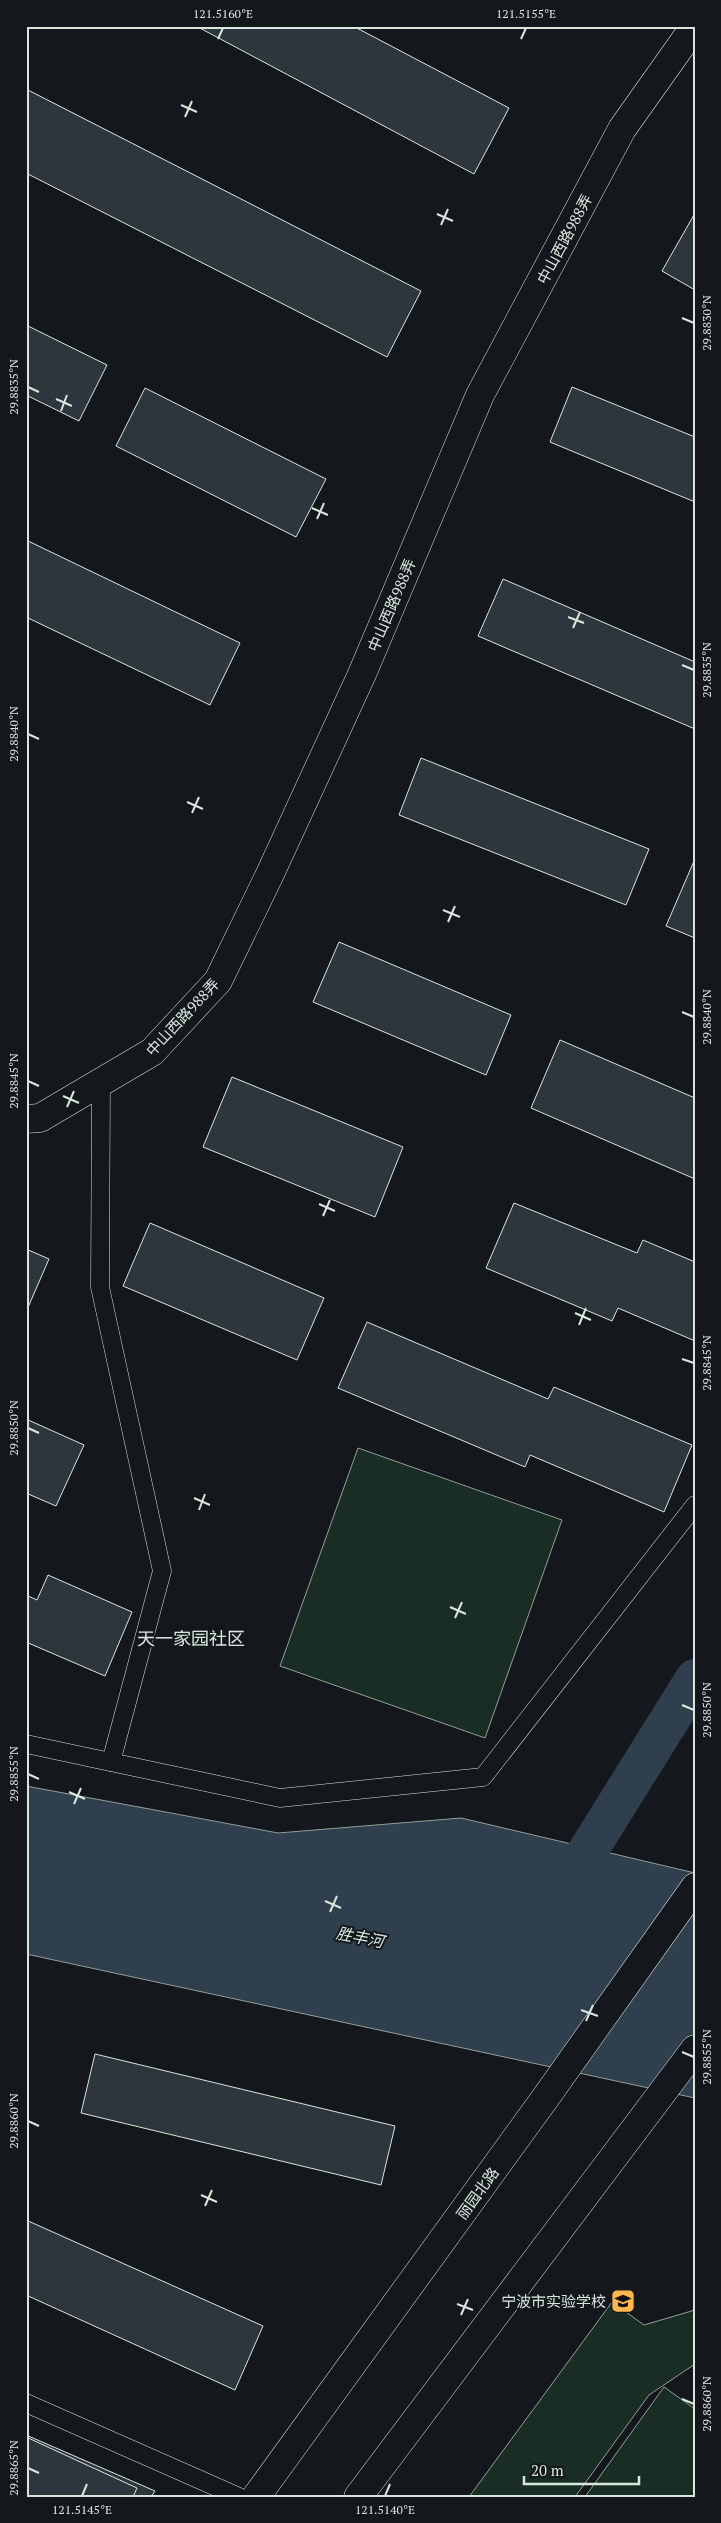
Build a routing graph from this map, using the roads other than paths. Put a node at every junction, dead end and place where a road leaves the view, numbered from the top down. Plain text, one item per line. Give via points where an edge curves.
1 (695, 26) edge
2 (101, 1083) junction
3 (26, 1119) edge
4 (695, 1505) edge
5 (26, 1744) edge
6 (111, 1762) junction
7 (695, 1887) edge
8 (695, 2049) edge
9 (26, 2403) edge
10 (239, 2497) edge
11 (256, 2497) edge
12 (358, 2497) edge

1 - 2 main road, 中山西路988弄 via 622,130 480,395 362,674 218,981 152,1052
2 - 3 main road, 中山西路988弄 via 40,1118
2 - 6 lane via 100,1287 162,1572
4 - 6 lane via 483,1777 280,1798
5 - 6 lane
7 - 11 main road, 丽园北路
8 - 12 main road
9 - 10 lane

